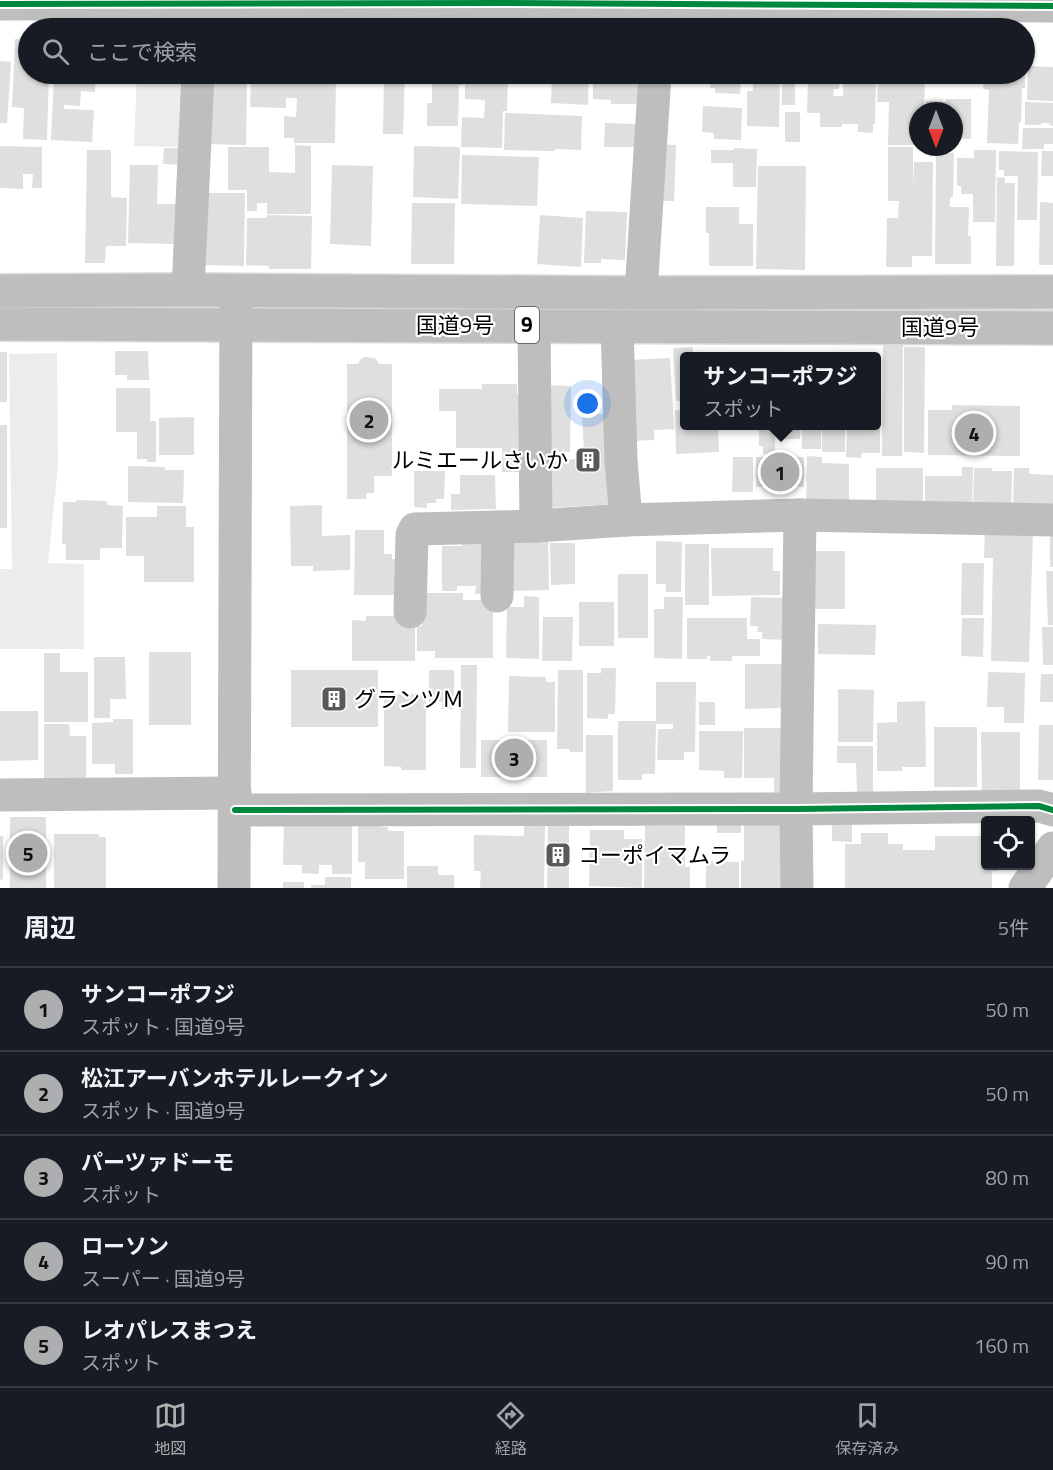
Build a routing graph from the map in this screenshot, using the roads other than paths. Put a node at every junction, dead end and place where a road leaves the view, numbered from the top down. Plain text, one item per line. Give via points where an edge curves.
1 (0, 4) edge
2 (1053, 6) edge
3 (200, 10) edge
4 (658, 11) edge
5 (198, 84) edge
6 (654, 84) edge
7 (188, 290) junction
8 (0, 291) edge
9 (236, 291) junction
10 (1053, 292) edge
11 (641, 293) junction
12 (0, 324) edge
13 (235, 326) junction
14 (534, 326) junction
15 (617, 326) junction
16 (1053, 328) edge
17 (800, 515) junction
18 (626, 520) junction
19 (1053, 520) edge
20 (536, 526) junction
21 (498, 527) junction
22 (497, 596) dead end
23 (410, 612) dead end
24 (0, 795) edge
25 (235, 802) junction
26 (796, 809) junction
27 (1053, 810) edge
28 (1053, 848) edge
29 (234, 888) edge
30 (797, 888) edge
31 (1024, 888) edge

1 - 3 main road
2 - 4 main road
3 - 4 main road
5 - 7 main road
6 - 11 main road
7 - 8 main road, 国道9号 / 9
7 - 9 main road, 国道9号 / 9
9 - 11 main road, 国道9号 / 9
9 - 13 main road
10 - 11 main road, 国道9号 / 9
12 - 13 main road, 国道9号 / 9
13 - 14 main road, 国道9号 / 9
13 - 25 main road
14 - 15 main road, 国道9号 / 9
14 - 20 main road
15 - 16 main road, 国道9号 / 9
15 - 18 main road
17 - 18 main road
17 - 19 main road
17 - 26 main road
18 - 20 main road
20 - 21 main road
21 - 22 main road
21 - 23 main road via 415,529
24 - 25 main road
25 - 26 main road
25 - 29 main road
26 - 27 main road via 1039,806
26 - 30 main road
28 - 31 main road

